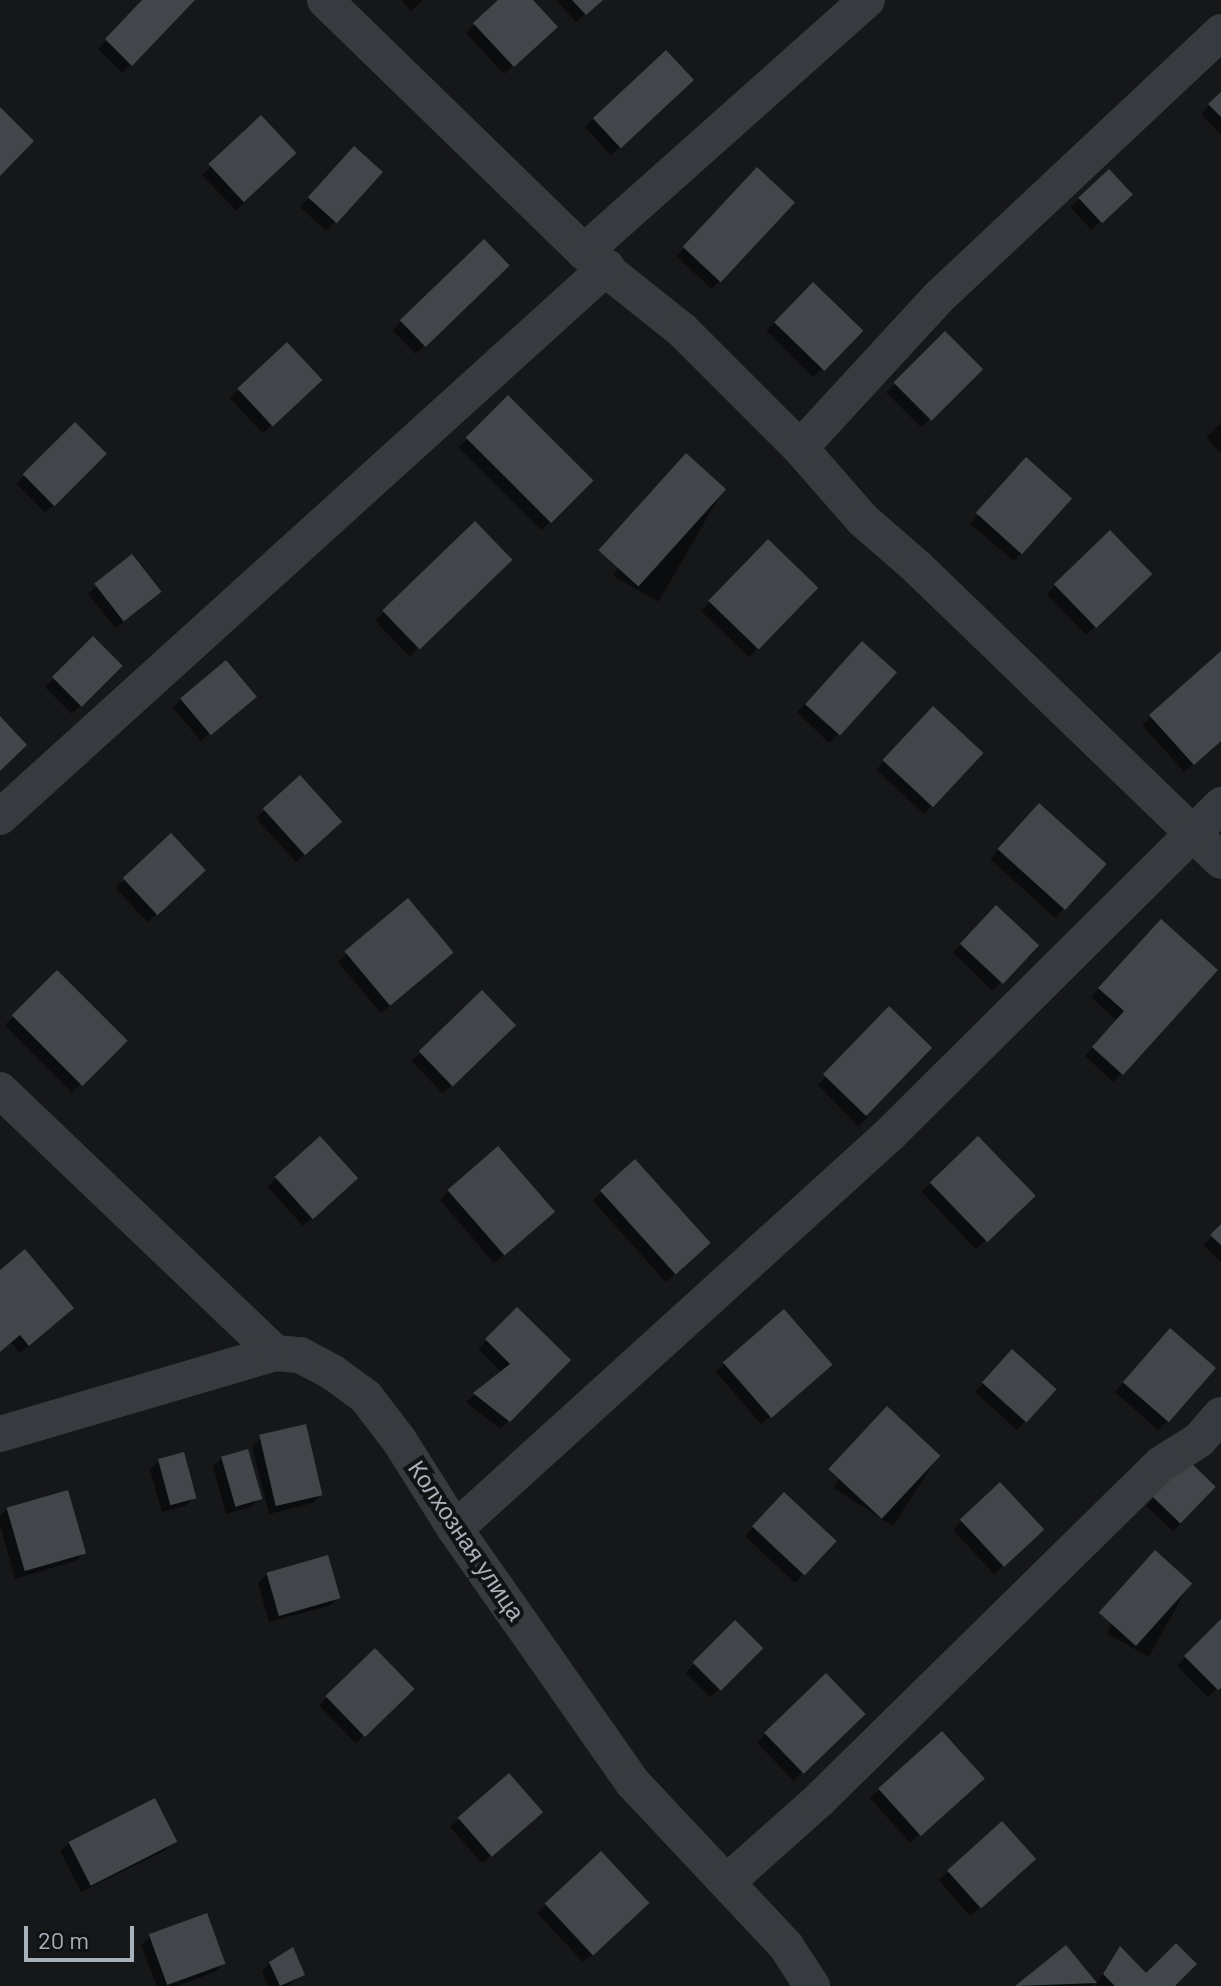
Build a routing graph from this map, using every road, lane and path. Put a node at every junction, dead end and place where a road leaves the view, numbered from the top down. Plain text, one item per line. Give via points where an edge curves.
1 (325, 0) edge
2 (867, 0) edge
3 (1221, 32) edge
4 (596, 260) junction
5 (800, 448) junction
6 (1221, 805) edge
7 (0, 817) edge
8 (1191, 834) junction
9 (1221, 861) edge
10 (0, 1090) edge
11 (275, 1353) junction
12 (1221, 1415) edge
13 (0, 1434) edge
14 (455, 1529) junction
15 (727, 1882) junction
16 (812, 1986) edge

1 - 4 street
2 - 4 street
3 - 5 street via 939,297
4 - 5 street via 682,330
4 - 7 street
5 - 8 street via 863,520
6 - 8 street
8 - 9 street
8 - 14 street via 890,1134
10 - 11 street
11 - 13 street, Колхозная улица
11 - 14 street, Колхозная улица via 300,1355 366,1397
12 - 15 street via 1199,1440 1161,1464 820,1799
14 - 15 street, Колхозная улица via 633,1783
15 - 16 street, Колхозная улица via 786,1946

